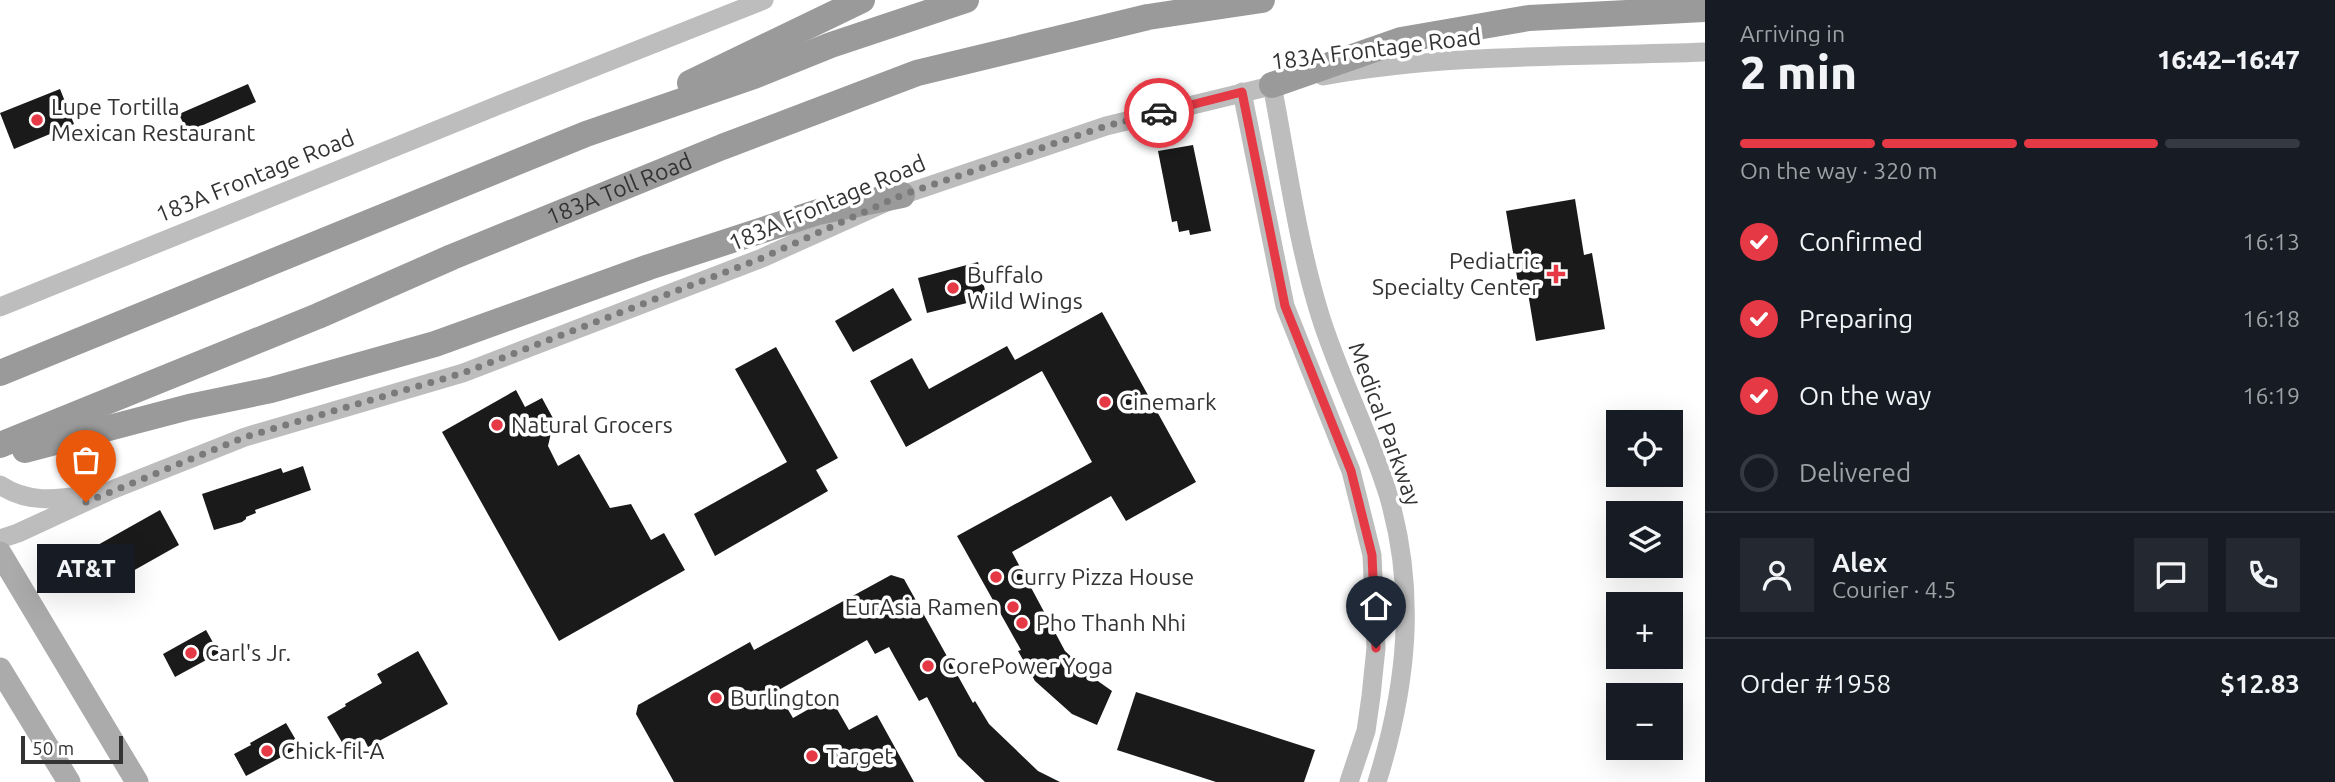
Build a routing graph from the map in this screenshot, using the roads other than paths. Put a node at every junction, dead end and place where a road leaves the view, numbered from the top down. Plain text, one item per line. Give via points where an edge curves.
1 (764, 0) edge
2 (862, 0) edge
3 (966, 0) edge
4 (1262, 0) edge
5 (1705, 9) edge
6 (1705, 52) edge
7 (1272, 85) junction
8 (1242, 92) junction
9 (586, 134) junction
10 (902, 195) junction
11 (0, 307) edge
12 (0, 373) edge
13 (75, 426) junction
14 (0, 446) edge
15 (0, 457) edge
16 (1377, 462) junction
17 (1351, 471) junction
18 (0, 485) edge
19 (109, 491) junction
20 (0, 538) edge
21 (0, 553) edge
22 (0, 669) edge
23 (69, 782) edge
24 (137, 782) edge
25 (1349, 782) edge
26 (1377, 782) edge

1 - 11 main road, 183A Frontage Road
2 - 9 highway
3 - 9 highway
4 - 13 highway, 183A Toll Road via 1148,16 917,73 452,257
5 - 7 highway via 1529,19 1401,40
6 - 7 main road, 183A Frontage Road via 1474,59
7 - 8 main road, 183A Frontage Road
7 - 16 main road, Medical Parkway via 1320,314
8 - 10 main road, 183A Frontage Road via 1106,126
8 - 17 main road, Medical Parkway via 1285,306
9 - 12 highway
10 - 13 highway via 818,212 435,344 271,390
10 - 19 main road, 183A Frontage Road via 762,258 463,373 245,437
13 - 14 highway, 183A Toll Road
13 - 15 highway
16 - 17 main road
16 - 26 main road, Medical Parkway via 1398,536 1405,625 1399,702
17 - 25 main road, Medical Parkway via 1372,555 1376,648 1366,731
18 - 19 main road via 22,497 53,500
19 - 20 main road, 183A Frontage Road
21 - 24 main road
22 - 23 main road

